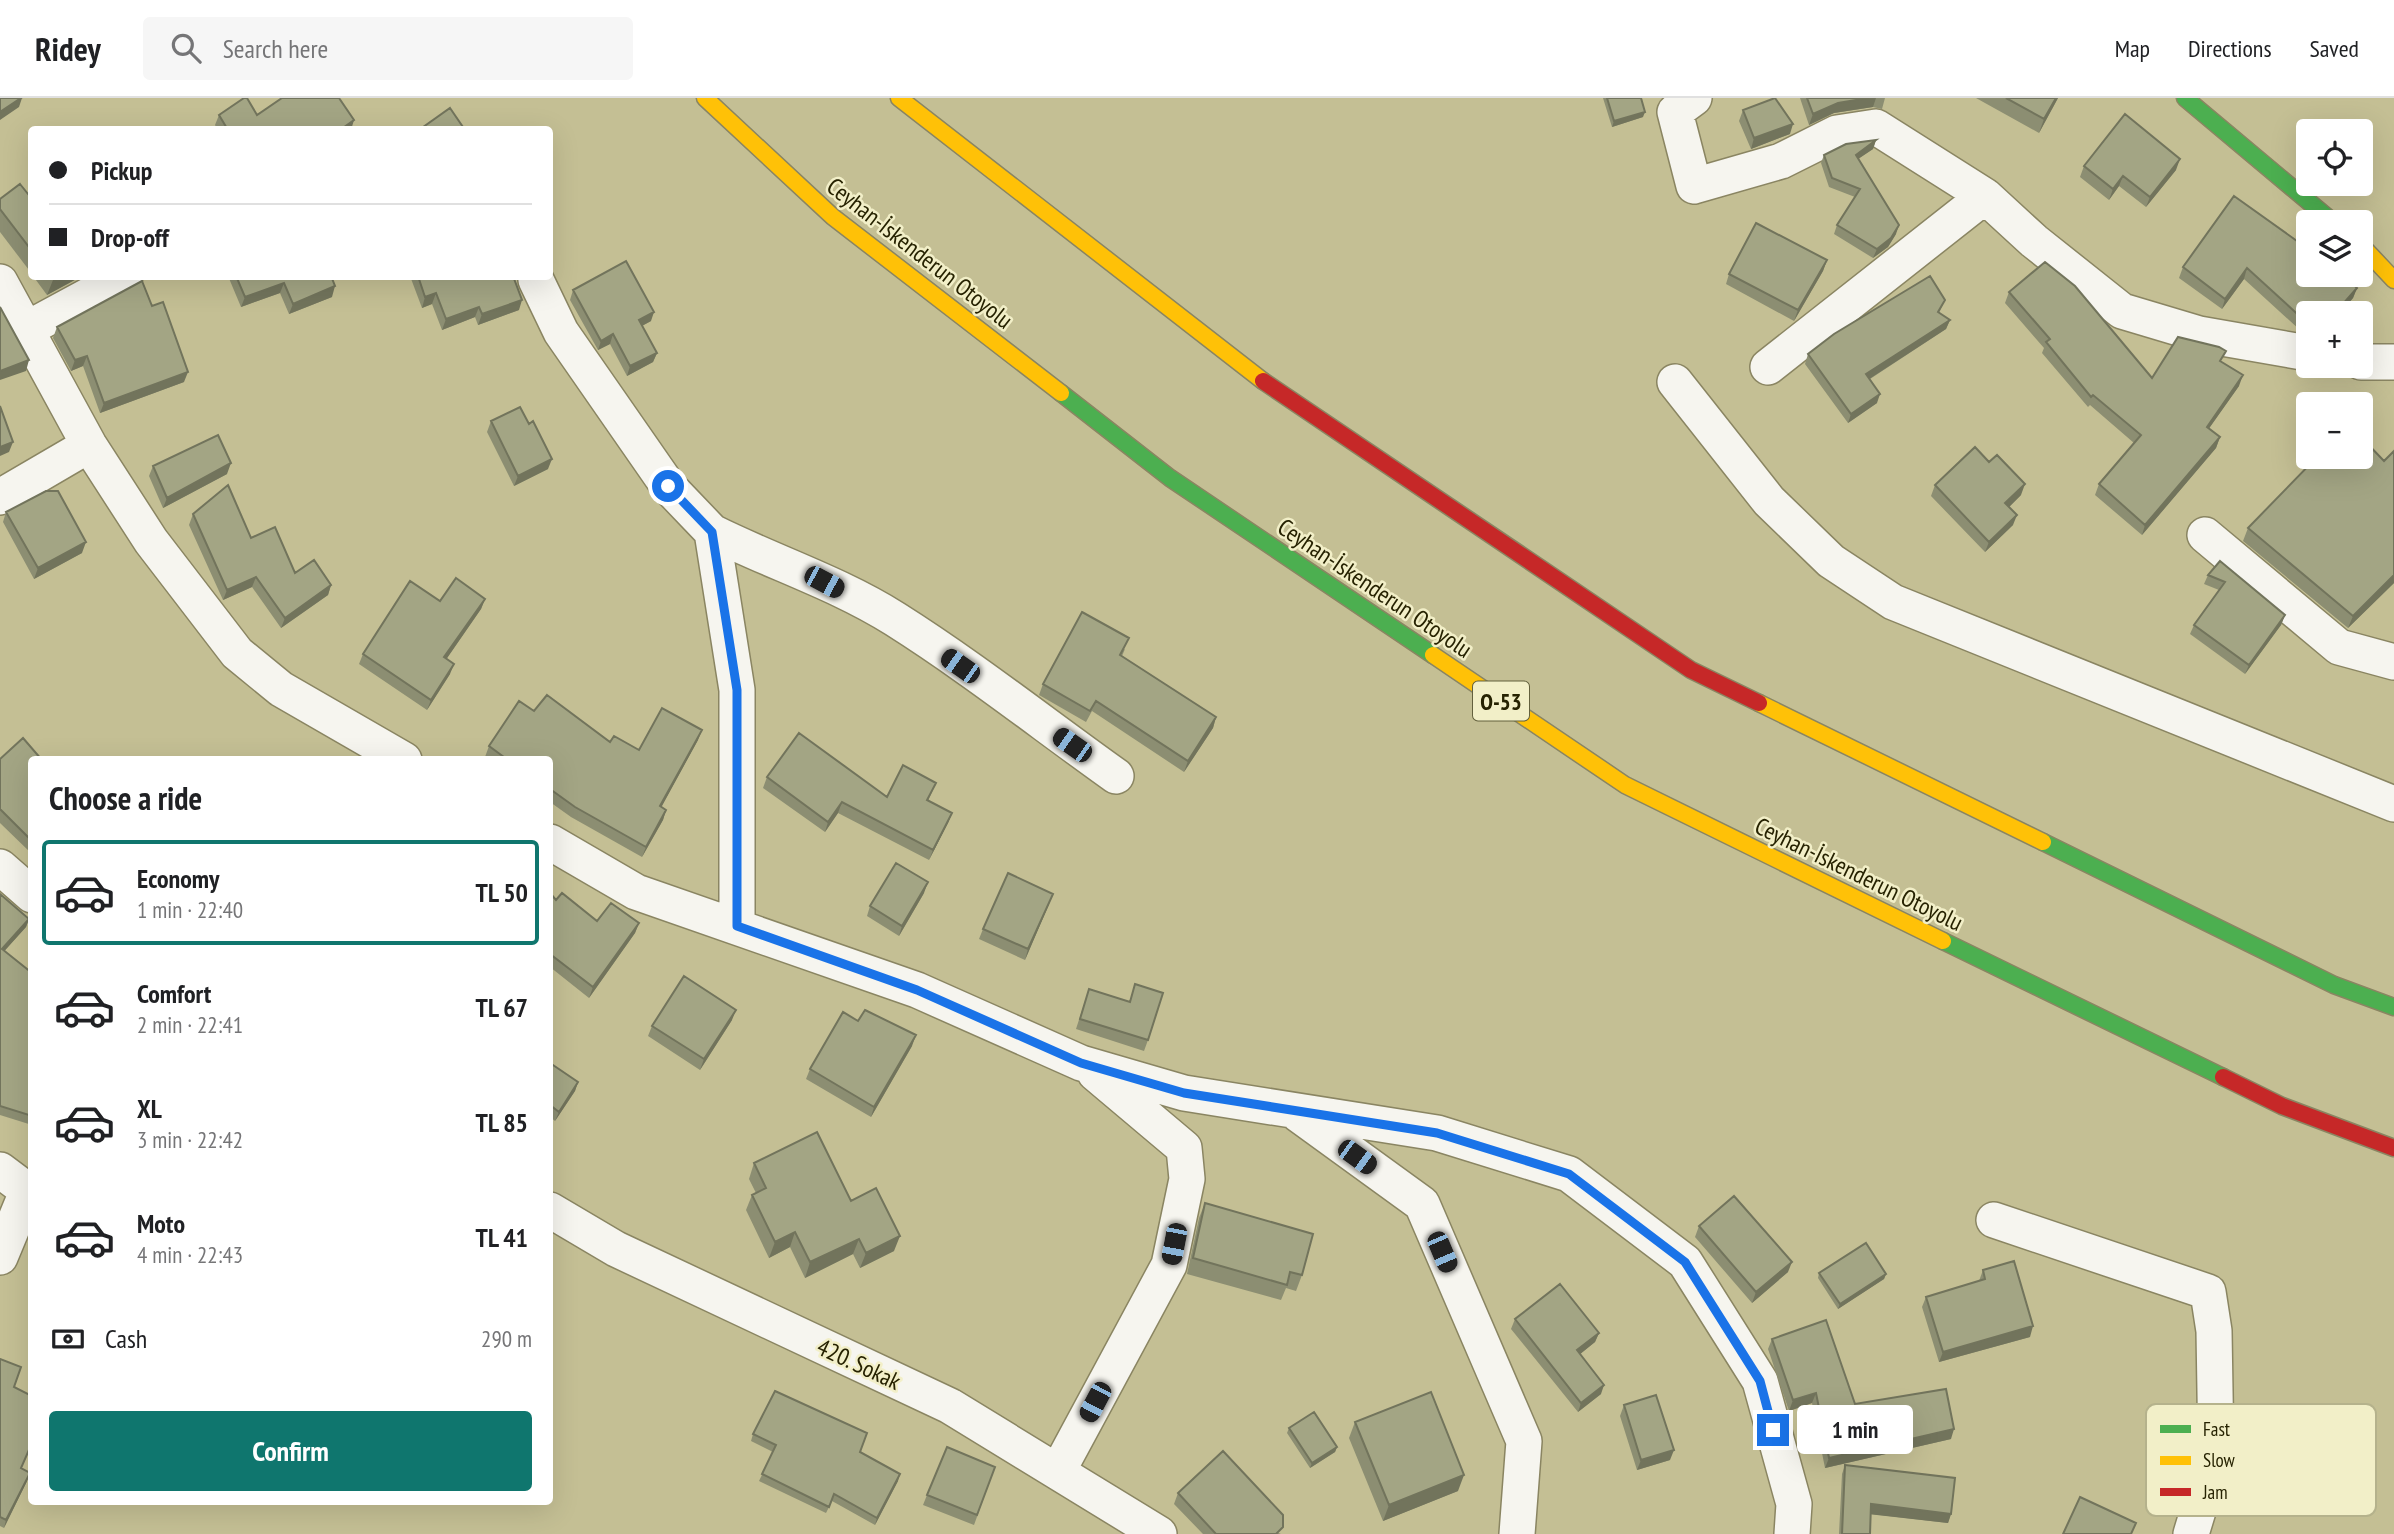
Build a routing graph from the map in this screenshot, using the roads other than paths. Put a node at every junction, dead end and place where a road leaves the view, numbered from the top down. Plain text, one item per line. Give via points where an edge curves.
1 (705, 98) edge
2 (899, 98) edge
3 (1694, 98) edge
4 (2185, 98) edge
5 (1985, 196) junction
6 (2319, 210) edge
7 (2373, 258) edge
8 (118, 280) edge
9 (536, 280) edge
10 (2394, 280) edge
11 (0, 282) edge
12 (27, 329) junction
13 (2296, 351) edge
14 (2373, 362) edge
15 (2394, 362) edge
16 (1768, 367) dead end
17 (1675, 382) dead end
18 (89, 445) junction
19 (0, 497) edge
20 (712, 532) junction
21 (2205, 535) dead end
22 (2394, 662) edge
23 (397, 756) edge
24 (1116, 776) dead end
25 (2394, 804) edge
26 (553, 844) edge
27 (0, 867) edge
28 (28, 892) edge
29 (737, 926) junction
30 (2394, 1007) edge
31 (1081, 1063) junction
32 (1292, 1110) junction
33 (2394, 1148) edge
34 (0, 1170) edge
35 (28, 1192) edge
36 (28, 1195) edge
37 (553, 1212) edge
38 (1994, 1220) dead end
39 (0, 1257) edge
40 (2215, 1404) edge
41 (1058, 1471) junction
42 (2196, 1516) edge
43 (1159, 1534) edge
44 (1517, 1534) edge
45 (1792, 1534) edge
46 (2191, 1534) edge

1 - 33 main road, Ceyhan-İskenderun Otoyolu / O-53 via 833,216 1170,478 1625,785 2282,1106
2 - 30 main road via 1247,370 1691,670 2334,985
3 - 5 street via 1675,112 1694,186 1781,161 1837,132 1876,127
4 - 6 main road
5 - 13 street via 2034,242 2122,311 2199,334
5 - 16 street
7 - 10 main road
8 - 12 street
9 - 20 street via 561,332 629,431 668,486
11 - 12 street
12 - 18 street
14 - 15 street
17 - 25 street via 1769,501 1831,561 1894,602
18 - 19 street
18 - 23 street via 151,541 237,653 281,689
20 - 24 street via 894,618
20 - 29 street via 737,690
21 - 22 street via 2339,647
26 - 29 street via 636,892
27 - 28 street
29 - 31 street via 917,990
31 - 32 street via 1184,1093
31 - 41 street via 1184,1148 1187,1179 1169,1265
32 - 44 street via 1422,1204 1524,1441
32 - 45 street via 1437,1133 1569,1174 1685,1262 1760,1381 1794,1504
34 - 35 street
36 - 39 street
37 - 41 street, 420. Sokak via 616,1249 950,1406
38 - 40 street via 2208,1292
41 - 43 street, 420. Sokak
42 - 46 street

